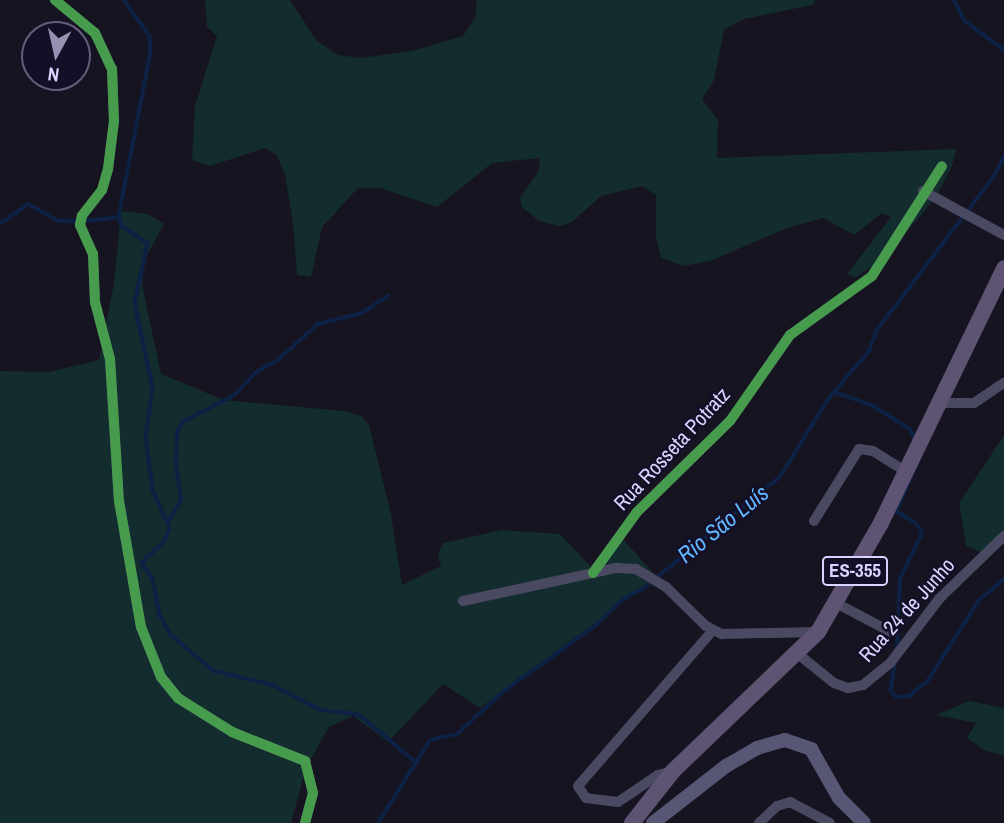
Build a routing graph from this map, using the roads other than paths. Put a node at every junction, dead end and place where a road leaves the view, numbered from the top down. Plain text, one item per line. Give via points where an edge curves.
1 (55, 0) edge
2 (942, 166) dead end
3 (923, 191) junction
4 (1004, 235) edge
5 (1004, 268) edge
6 (1004, 383) edge
7 (939, 403) junction
8 (906, 472) junction
9 (814, 521) dead end
10 (1004, 536) edge
11 (593, 573) junction
12 (463, 601) dead end
13 (836, 603) junction
14 (713, 630) junction
15 (818, 632) junction
16 (893, 633) dead end
17 (798, 654) junction
18 (673, 771) junction
19 (305, 822) edge
20 (632, 823) edge
21 (653, 823) edge
22 (759, 823) edge
23 (830, 823) edge
24 (864, 823) edge

1 - 19 street via 95,33 112,69 114,121 108,170 102,190 80,225 93,254 95,302 110,359 119,500 141,627 161,677 178,698 232,732 305,761 313,793
2 - 3 street, Rua Rosseta Potratz
3 - 4 street
3 - 11 street, Rua Rosseta Potratz via 872,276 790,335 730,421 637,512
5 - 7 main road, ES-355
6 - 7 street via 974,403
7 - 8 main road, ES-355
8 - 9 street via 873,451 859,449
8 - 13 main road, ES-355
10 - 17 street, Rua 24 de Junho via 940,598 891,662 863,685 848,688 834,683
11 - 12 street
11 - 14 street via 636,569 666,587
13 - 15 main road, ES-355
13 - 16 street
14 - 15 street via 735,634
14 - 18 street via 578,786 586,798 618,802 658,775
15 - 17 main road, ES-355
17 - 18 main road, ES-355
18 - 20 main road, ES-355
21 - 24 street via 726,766 757,748 785,740 811,748 839,798
22 - 23 street via 777,806 790,802

